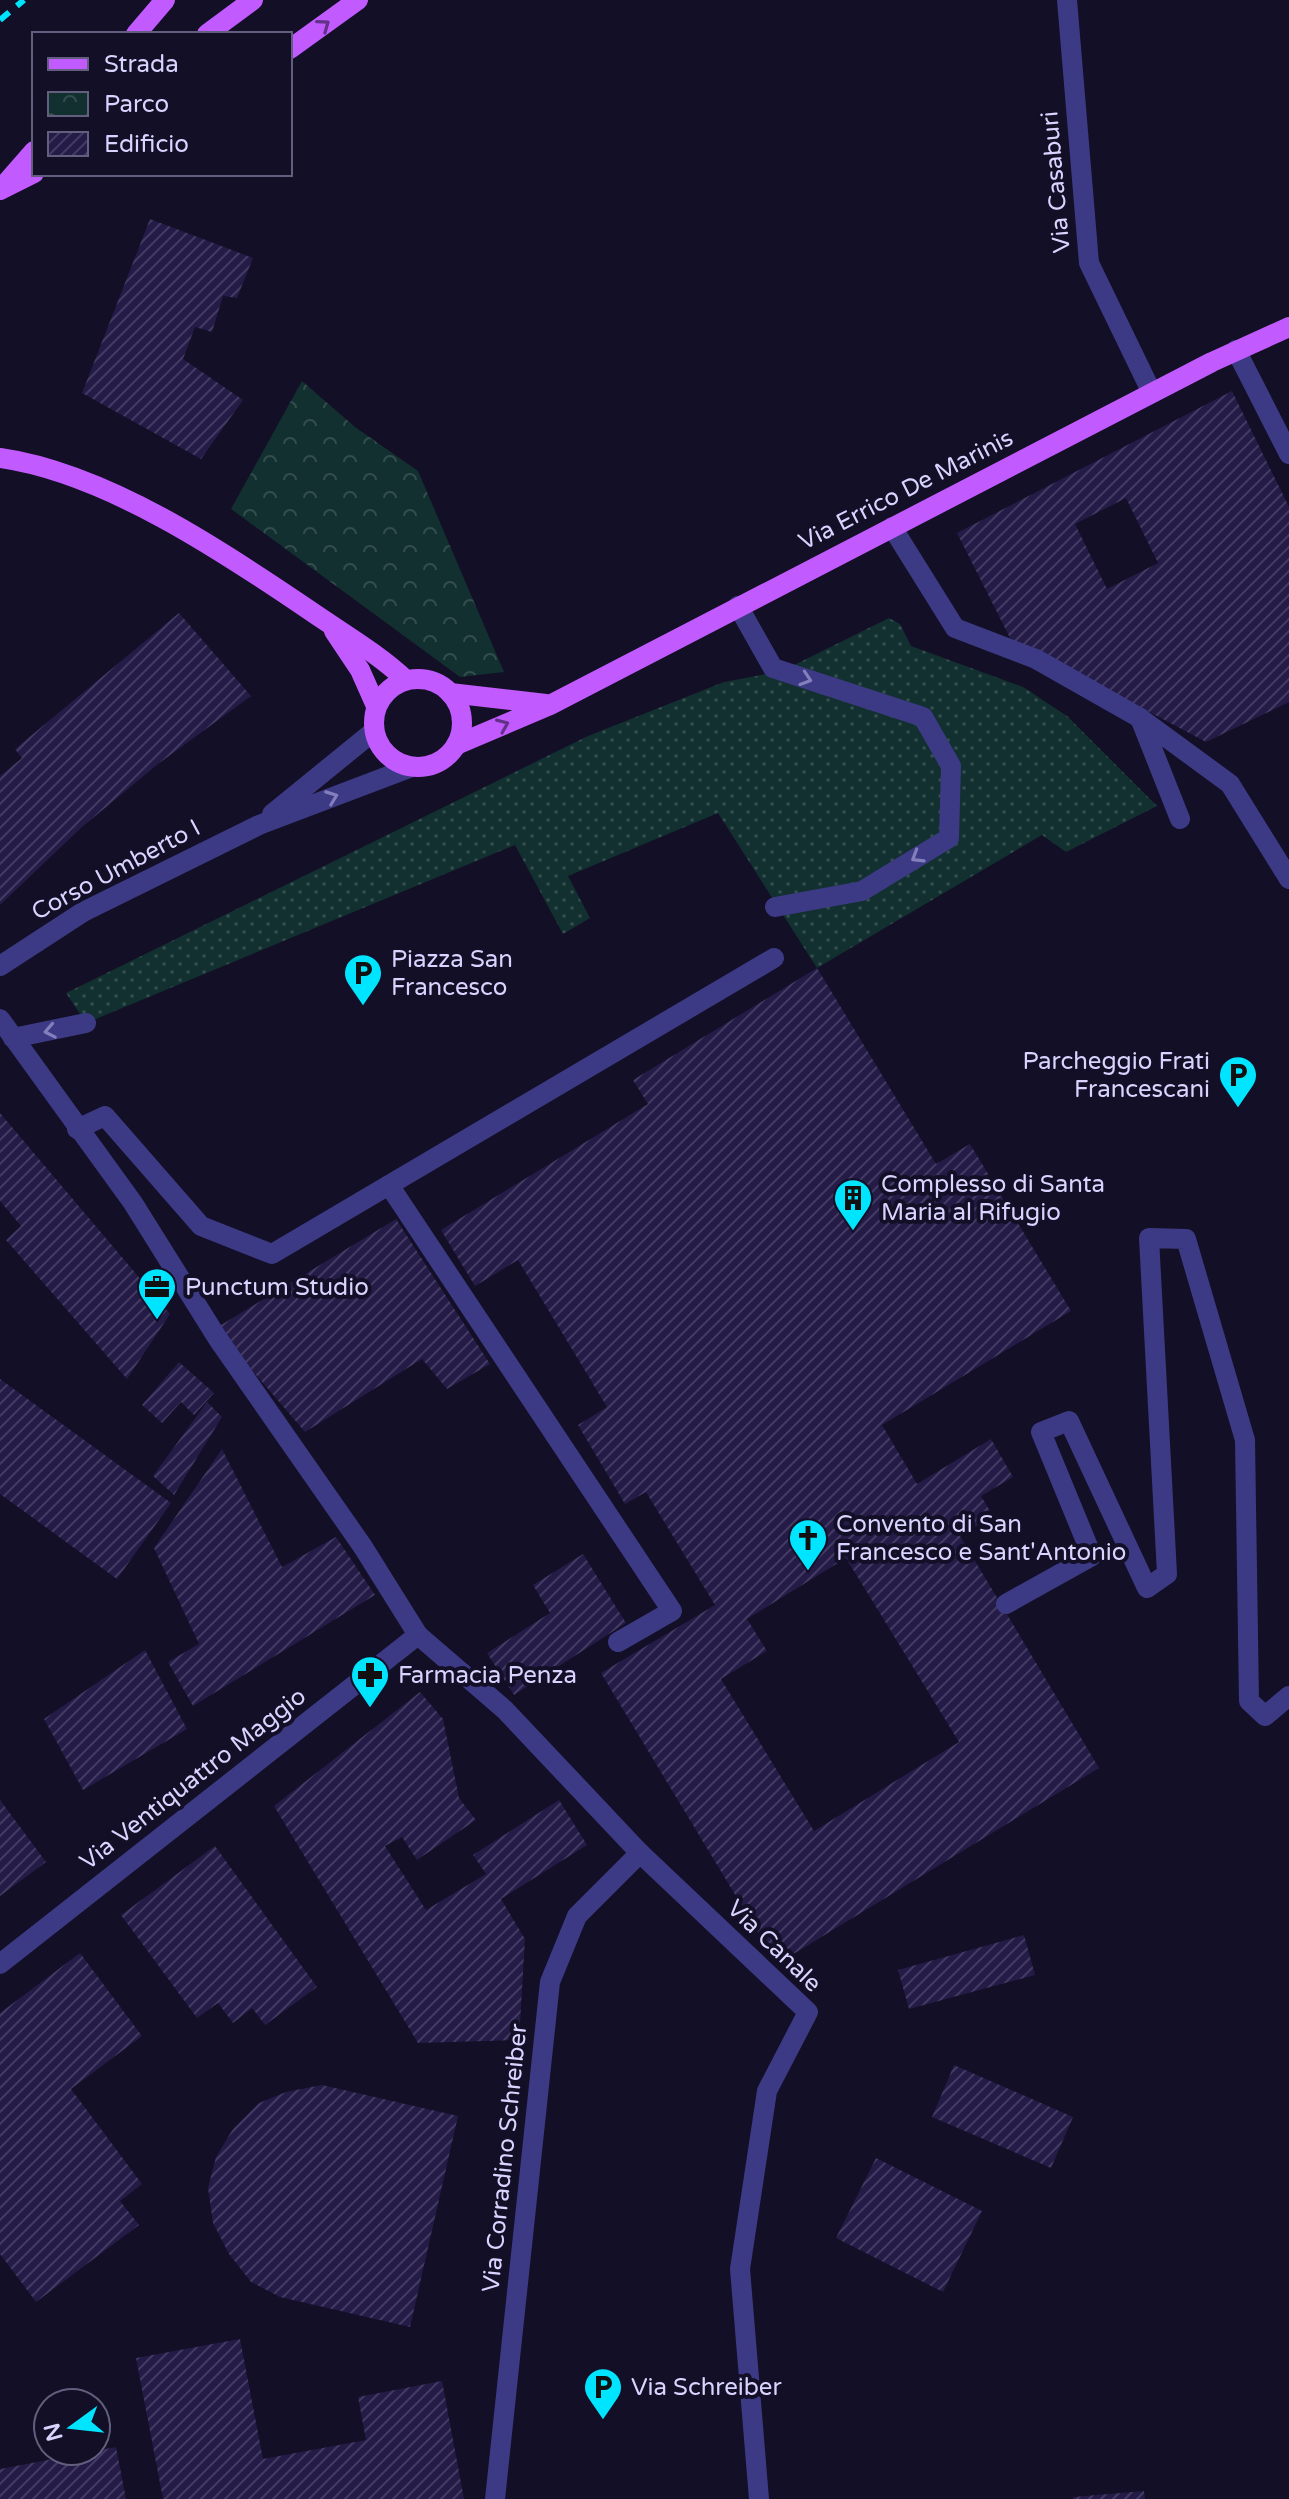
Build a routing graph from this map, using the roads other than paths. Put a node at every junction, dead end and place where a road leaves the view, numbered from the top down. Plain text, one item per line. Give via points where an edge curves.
1 (165, 0) edge
2 (253, 0) edge
3 (358, 0) edge
4 (1067, 0) edge
5 (138, 32) edge
6 (210, 32) edge
7 (292, 48) edge
8 (32, 153) edge
9 (32, 174) edge
10 (1289, 327) edge
11 (1236, 350) junction
12 (1152, 393) junction
13 (1289, 454) edge
14 (1, 458) edge
15 (892, 527) junction
16 (738, 606) junction
17 (330, 624) junction
18 (406, 680) junction
19 (450, 693) junction
20 (550, 705) junction
21 (376, 706) junction
22 (1140, 718) junction
23 (374, 731) junction
24 (456, 745) junction
25 (412, 767) junction
26 (1180, 819) dead end
27 (259, 825) junction
28 (1289, 879) edge
29 (775, 907) dead end
30 (774, 958) dead end
31 (0, 966) edge
32 (0, 1019) edge
33 (86, 1023) dead end
34 (13, 1038) junction
35 (77, 1129) junction
36 (389, 1185) junction
37 (1006, 1604) dead end
38 (418, 1635) junction
39 (618, 1642) dead end
40 (1289, 1696) edge
41 (640, 1853) junction
42 (0, 1964) edge
43 (495, 2499) edge
44 (759, 2499) edge

1 - 5 main road
2 - 6 main road
7 -> 3 main road
4 - 12 street, Via Casaburi via 1089,263
8 - 9 main road, bridge via 0,190
10 - 11 main road, Via Errico De Marinis
11 - 12 main road, Via Errico De Marinis
11 - 13 street
12 - 15 main road, Via Errico De Marinis
14 - 17 main road via 44,466 101,488 242,564
15 - 16 main road, Via Errico De Marinis
15 - 22 street via 955,628 1036,659
16 - 20 main road, Via Errico De Marinis
16 -> 29 street via 773,668 923,717 951,766 949,838 862,891
17 - 18 main road
17 - 21 main road
18 - 19 main road via 430,680
18 - 21 main road via 383,694
19 - 20 main road
19 - 24 main road via 461,718
24 -> 20 main road, Via Errico De Marinis
21 - 23 main road
22 - 26 street
22 - 28 street via 1230,784
23 - 25 main road via 387,756
23 - 27 street, Corso Umberto I
24 - 25 main road via 438,762
27 -> 25 street, Corso Umberto I
27 - 31 street, Corso Umberto I via 83,912
30 - 36 street
32 - 34 street
33 -> 34 street
34 - 35 street
35 - 36 street via 105,1116 201,1226 272,1254
35 - 38 street via 133,1203
36 - 39 street via 672,1611
37 - 40 street via 1092,1556 1041,1432 1069,1421 1147,1588 1167,1574 1149,1238 1186,1239 1245,1440 1249,1701 1265,1716
38 - 41 street, Via Canale via 505,1710
38 - 42 street, Via Ventiquattro Maggio
41 - 43 street, Via Corradino Schreiber via 577,1916 550,1982
41 - 44 street, Via Canale via 808,2012 767,2091 740,2269

